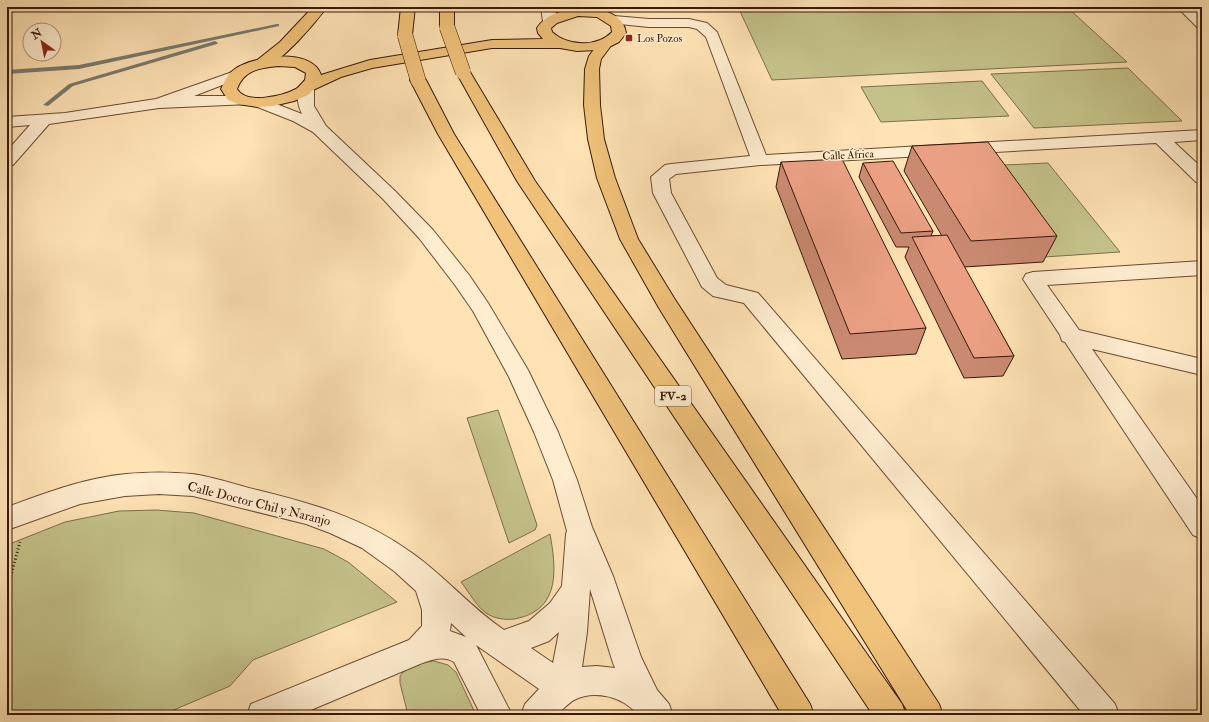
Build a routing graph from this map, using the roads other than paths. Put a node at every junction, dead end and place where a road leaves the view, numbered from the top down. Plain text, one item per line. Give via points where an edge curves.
1 (320, 7) edge
2 (408, 7) edge
3 (446, 7) edge
4 (548, 7) edge
5 (1184, 7) edge
6 (581, 10) edge
7 (616, 14) edge
8 (548, 24) junction
9 (1202, 24) edge
10 (606, 43) junction
11 (492, 44) junction
12 (559, 44) junction
13 (299, 63) junction
14 (261, 64) junction
15 (370, 64) junction
16 (238, 74) junction
17 (308, 88) junction
18 (244, 101) junction
19 (159, 103) junction
20 (261, 103) junction
21 (44, 120) junction
22 (7, 122) edge
23 (318, 129) junction
24 (1202, 135) edge
25 (1160, 138) junction
26 (760, 160) junction
27 (7, 161) edge
28 (1202, 178) edge
29 (1202, 268) edge
30 (1070, 336) junction
31 (1202, 367) edge
32 (7, 519) edge
33 (1200, 523) edge
34 (579, 527) junction
35 (427, 580) junction
36 (576, 588) junction
37 (501, 646) junction
38 (417, 651) junction
39 (564, 688) junction
40 (652, 708) edge
41 (262, 715) edge
42 (498, 715) edge
43 (536, 715) edge
44 (799, 715) edge
45 (891, 715) edge
46 (928, 715) edge
47 (1104, 715) edge

1 - 14 main road via 294,38
2 - 44 main road, bridge via 405,35 418,80 446,134
3 - 45 main road, FV-2, bridge via 447,27 463,72 526,180
4 - 8 street
5 - 9 street
6 - 7 main road
6 - 8 main road
7 - 10 main road via 619,33
7 - 26 street via 642,23 689,23 702,26 712,35
8 - 11 main road via 520,37
8 - 12 main road via 545,31 547,36
10 - 12 main road via 586,47
10 - 46 main road via 594,59 592,105 596,139 606,178 629,239 666,303
11 - 12 main road
11 - 15 main road
13 - 14 main road via 283,61
13 - 15 main road via 334,66
13 - 17 main road via 306,65 313,72 314,77
14 - 16 main road
15 - 17 main road via 336,74
16 - 18 main road via 230,83 229,89 233,96
16 - 19 street
17 - 20 main road via 286,99
17 - 23 street via 306,106
18 - 19 street
18 - 20 main road
19 - 21 street
20 - 23 street via 299,118
21 - 22 street
21 - 27 street
23 - 34 street via 389,195 426,234 481,308 520,376 546,432 565,480
24 - 25 street, Calle África
25 - 26 street, Calle África
25 - 28 street
26 - 47 street, Calle África via 671,169 660,177 662,193 709,282 720,291 751,298
29 - 30 street via 1033,279
30 - 31 street
30 - 33 street
32 - 35 street, Calle Doctor Chil y Naranjo via 48,503 125,485 193,485 306,513 338,524 370,540
34 - 36 street
34 - 40 street via 599,576 628,664
35 - 37 street, Calle Doctor Chil y Naranjo via 479,630
35 - 38 street via 438,622 432,638
36 - 37 street via 560,612 539,631
36 - 39 street via 573,632
37 - 39 street, Calle Doctor Chil y Naranjo
38 - 41 street
38 - 42 street via 437,644 447,644 456,646 464,652
39 - 40 street via 581,682 599,680 618,683 636,692
39 - 43 street

